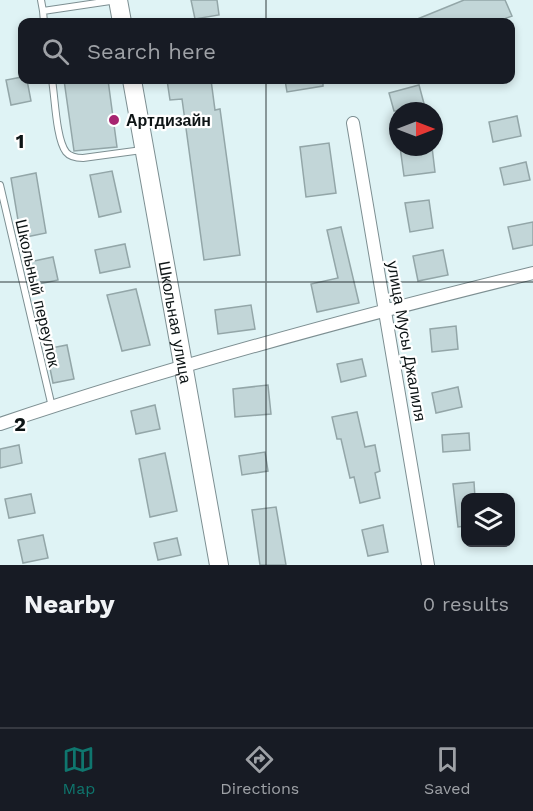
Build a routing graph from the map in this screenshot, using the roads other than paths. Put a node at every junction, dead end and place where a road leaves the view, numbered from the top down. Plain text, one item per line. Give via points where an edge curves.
1 (41, 0) edge
2 (118, 0) edge
3 (43, 11) junction
4 (44, 18) edge
5 (121, 18) edge
6 (53, 84) edge
7 (133, 84) edge
8 (353, 123) dead end
9 (144, 150) junction
10 (0, 185) edge
11 (533, 273) edge
12 (385, 310) junction
13 (183, 366) junction
14 (52, 407) junction
15 (0, 424) edge
16 (219, 565) edge
17 (428, 565) edge

1 - 3 lane
2 - 3 lane
2 - 5 street
3 - 4 lane
6 - 9 lane via 66,152 83,158
7 - 9 street, Школьная улица
8 - 12 street, улица Мусы Джалиля
9 - 13 street, Школьная улица
10 - 14 lane, Школьный переулок
11 - 12 street
12 - 13 street
12 - 17 street, улица Мусы Джалиля
13 - 14 street
13 - 16 street, Школьная улица
14 - 15 street

